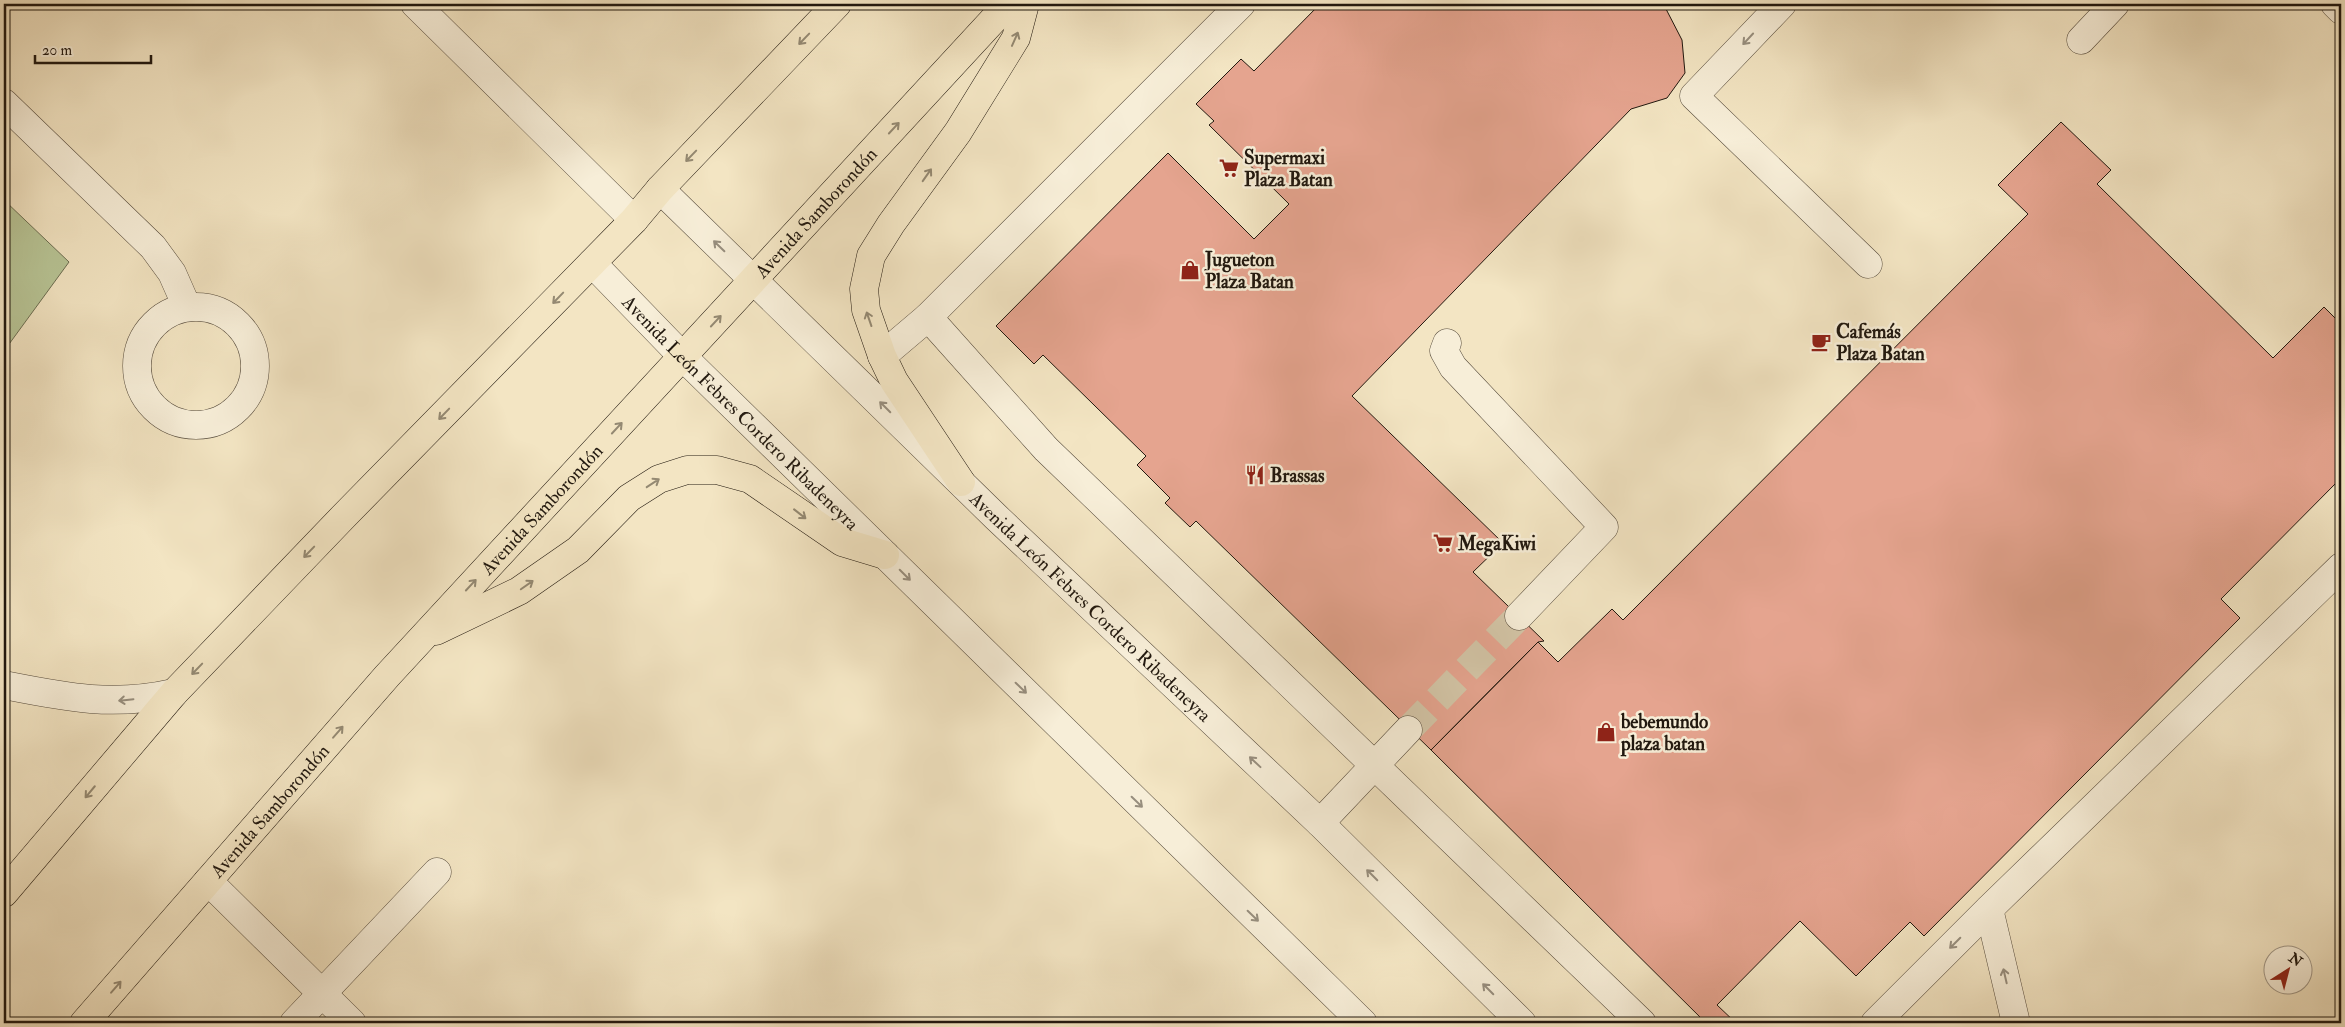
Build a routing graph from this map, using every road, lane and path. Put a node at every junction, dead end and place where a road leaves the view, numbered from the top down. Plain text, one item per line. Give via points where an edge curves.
1 (416, 4) edge
2 (837, 4) edge
3 (1008, 4) edge
4 (1025, 4) edge
5 (1241, 4) edge
6 (1782, 4) edge
7 (2115, 4) edge
8 (2334, 4) edge
9 (2341, 10) edge
10 (2080, 40) dead end
11 (4, 103) edge
12 (660, 189) junction
13 (634, 220) junction
14 (592, 263) junction
15 (1868, 264) dead end
16 (754, 280) junction
17 (187, 307) junction
18 (928, 316) junction
19 (1447, 343) dead end
20 (882, 356) junction
21 (683, 357) junction
22 (961, 482) junction
23 (885, 555) junction
24 (2341, 568) edge
25 (1519, 616) tunnel mouth
26 (421, 638) junction
27 (4, 685) edge
28 (174, 693) junction
29 (1408, 730) tunnel mouth
30 (1375, 766) junction
31 (1320, 823) junction
32 (437, 872) dead end
33 (208, 881) junction
34 (4, 893) edge
35 (1989, 909) junction
36 (322, 994) junction
37 (84, 1023) edge
38 (294, 1023) edge
39 (352, 1023) edge
40 (1363, 1023) edge
41 (1522, 1023) edge
42 (1642, 1023) edge
43 (1874, 1023) edge
44 (2016, 1023) edge

1 - 13 street
2 -> 12 highway
16 -> 3 highway, Avenida Samborondón
20 -> 4 highway via 866,310 864,289 871,256 958,132 1016,38
5 - 18 street
6 -> 15 street via 1694,96
7 - 10 street
8 - 9 street
11 - 17 street via 153,247 172,273
12 - 13 highway
16 -> 12 street, Avenida León Febres Cordero Ribadeneyra
13 - 14 highway
14 - 21 street, Avenida León Febres Cordero Ribadeneyra
14 -> 28 highway
21 -> 16 highway, Avenida Samborondón
22 -> 16 street, Avenida León Febres Cordero Ribadeneyra
17 - 17 street via 164,316 146,333 137,356 138,381 149,403 168,419 192,426 217,422 238,409 252,389 256,364 250,340 234,321 212,309
18 - 20 street
18 - 30 street via 1046,450
19 - 25 street via 1444,351 1453,367 1604,527
20 - 22 highway via 905,400
21 - 23 street, Avenida León Febres Cordero Ribadeneyra
26 -> 21 highway, Avenida Samborondón
31 -> 22 street, Avenida León Febres Cordero Ribadeneyra
26 -> 23 highway via 519,591 578,550 629,498 659,479 688,470 717,470 750,479 842,542
23 -> 40 street, Avenida León Febres Cordero Ribadeneyra
24 - 35 street
33 -> 26 highway, Avenida Samborondón
28 -> 27 street via 120,701 74,698
28 -> 34 highway
29 - 30 street
30 - 31 street
30 - 42 street
41 -> 31 street, Avenida León Febres Cordero Ribadeneyra
32 - 36 street
33 - 36 street
37 -> 33 highway, Avenida Samborondón
35 -> 43 street
44 -> 35 street
36 - 38 street
36 - 39 street

